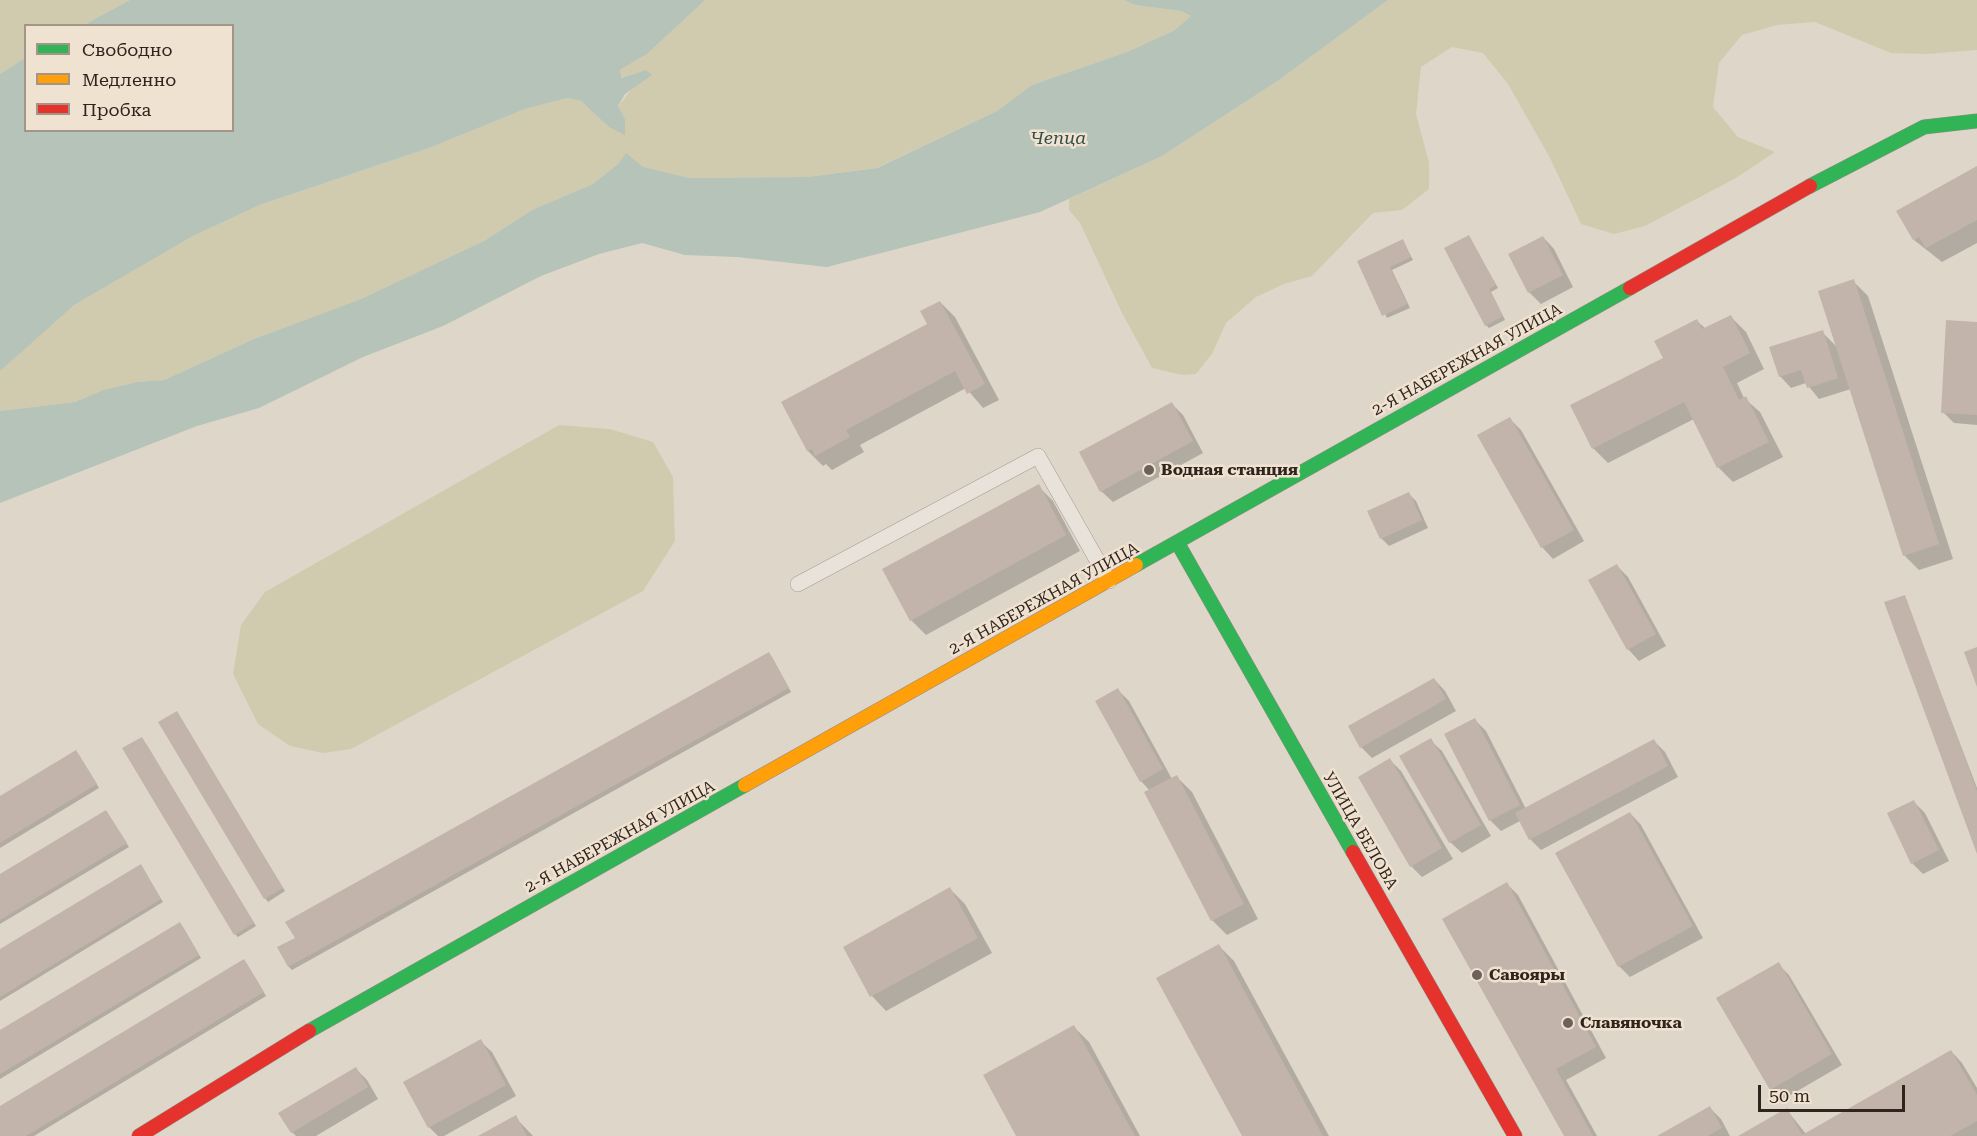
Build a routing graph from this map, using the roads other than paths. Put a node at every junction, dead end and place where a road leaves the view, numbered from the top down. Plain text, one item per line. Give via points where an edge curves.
1 (1977, 121) edge
2 (1177, 542) junction
3 (1108, 581) junction
4 (798, 584) dead end
5 (139, 1136) edge
6 (1515, 1136) edge

1 - 2 street, 2-Я НАБЕРЕЖНАЯ УЛИЦА via 1924,127 1857,160
2 - 3 street, 2-Я НАБЕРЕЖНАЯ УЛИЦА
2 - 6 street, УЛИЦА БЕЛОВА
3 - 4 street via 1038,456
3 - 5 street, 2-Я НАБЕРЕЖНАЯ УЛИЦА via 302,1035

